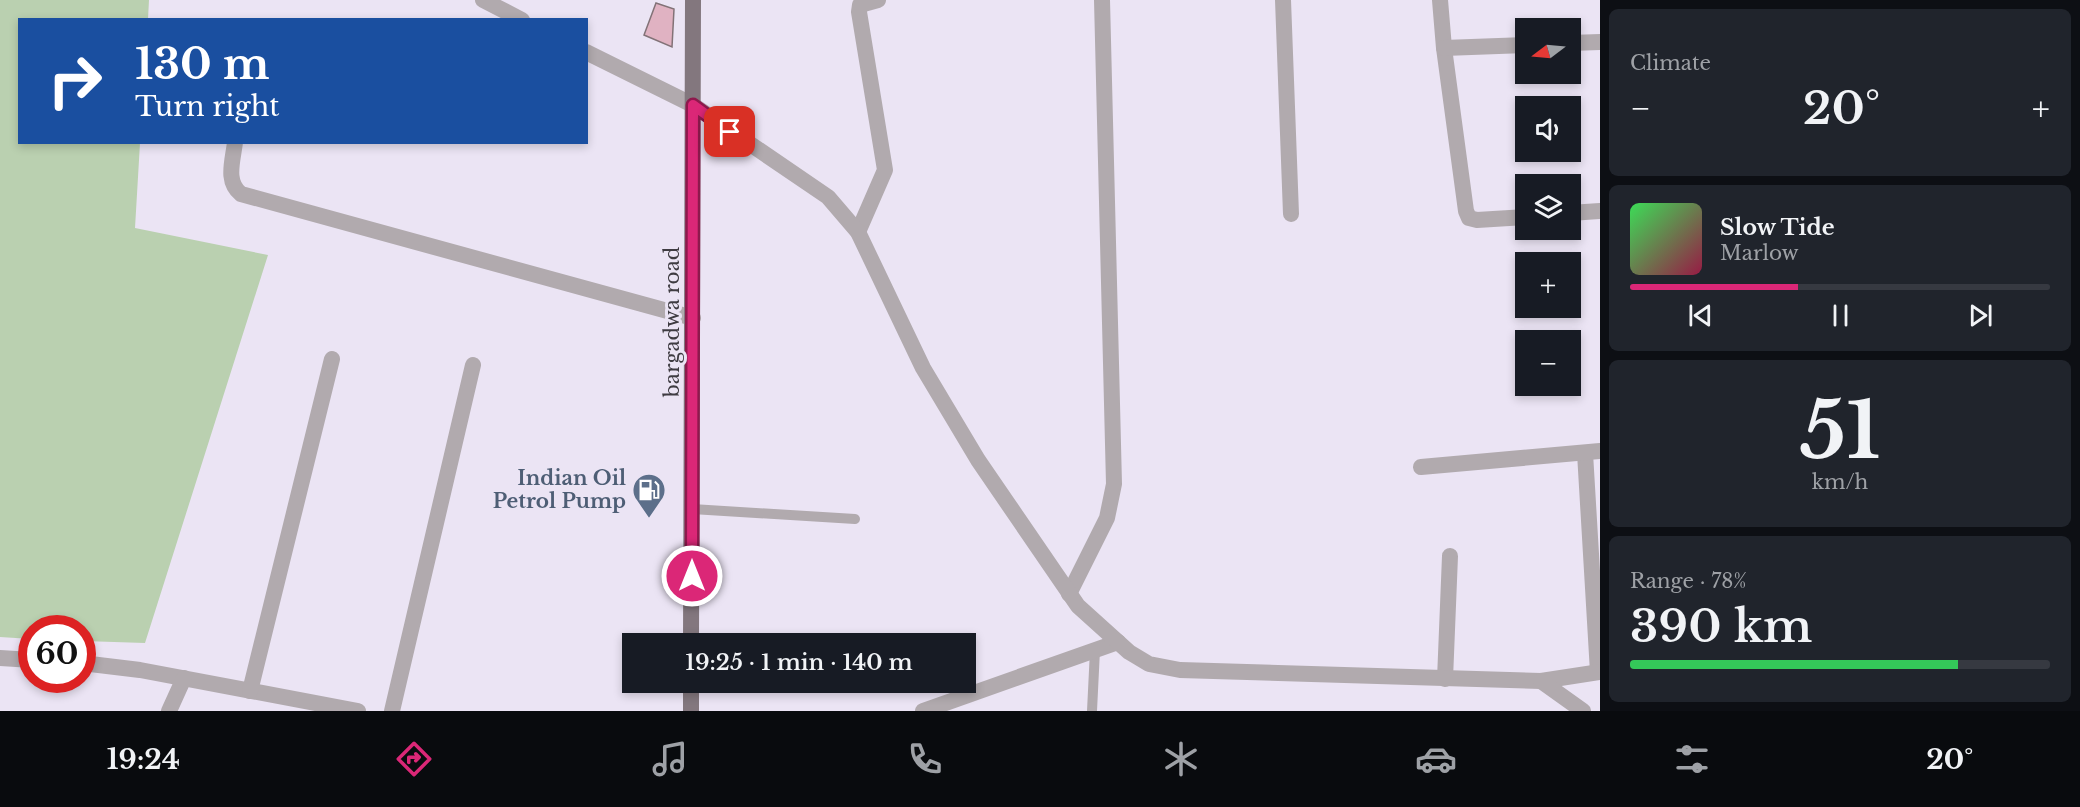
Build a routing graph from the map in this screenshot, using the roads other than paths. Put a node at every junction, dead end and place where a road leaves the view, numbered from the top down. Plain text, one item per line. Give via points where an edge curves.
1 (483, 0) edge
2 (693, 0) edge
3 (878, 0) edge
4 (1102, 0) edge
5 (1283, 0) edge
6 (1440, 0) edge
7 (518, 18) edge
8 (1600, 42) edge
9 (1581, 43) edge
10 (1515, 45) edge
11 (1444, 48) junction
12 (588, 53) edge
13 (693, 105) junction
14 (235, 144) edge
15 (1600, 211) edge
16 (1581, 212) edge
17 (1291, 214) dead end
18 (1515, 218) edge
19 (858, 232) junction
20 (693, 318) junction
21 (332, 359) dead end
22 (473, 366) dead end
23 (1593, 452) edge
24 (1422, 467) dead end
25 (692, 509) junction
26 (855, 519) dead end
27 (1450, 556) dead end
28 (1069, 594) junction
29 (691, 633) edge
30 (1118, 642) junction
31 (1095, 650) junction
32 (0, 658) edge
33 (18, 659) edge
34 (96, 664) edge
35 (1599, 672) edge
36 (184, 678) junction
37 (1445, 679) junction
38 (1541, 681) junction
39 (250, 691) junction
40 (691, 693) edge
41 (169, 711) edge
42 (358, 711) edge
43 (392, 711) edge
44 (691, 711) edge
45 (923, 711) edge
46 (1092, 711) edge
47 (1583, 711) edge

1 - 7 street
2 - 13 main road, bargadwa road
3 - 19 street via 860,5 859,12 885,160 882,179
4 - 28 street via 1114,484 1107,518
5 - 17 street
6 - 11 street
8 - 9 street
10 - 11 street
11 - 18 street via 1466,211 1469,218 1477,220
12 - 13 street
13 - 19 street via 828,196
13 - 20 main road, bargadwa road
14 - 20 street via 231,177 241,194
15 - 16 street
19 - 28 street via 923,368 978,460
20 - 25 main road, bargadwa road
21 - 39 street
22 - 43 street
23 - 24 street
23 - 35 street
25 - 26 lane
25 - 29 main road, bargadwa road
27 - 37 street
28 - 30 street
30 - 31 street
30 - 37 street via 1149,664 1180,670
31 - 45 street
31 - 46 lane
32 - 33 street
34 - 36 street
35 - 38 street
36 - 39 street
36 - 41 street
37 - 38 street
38 - 47 street
39 - 42 street
40 - 44 main road

